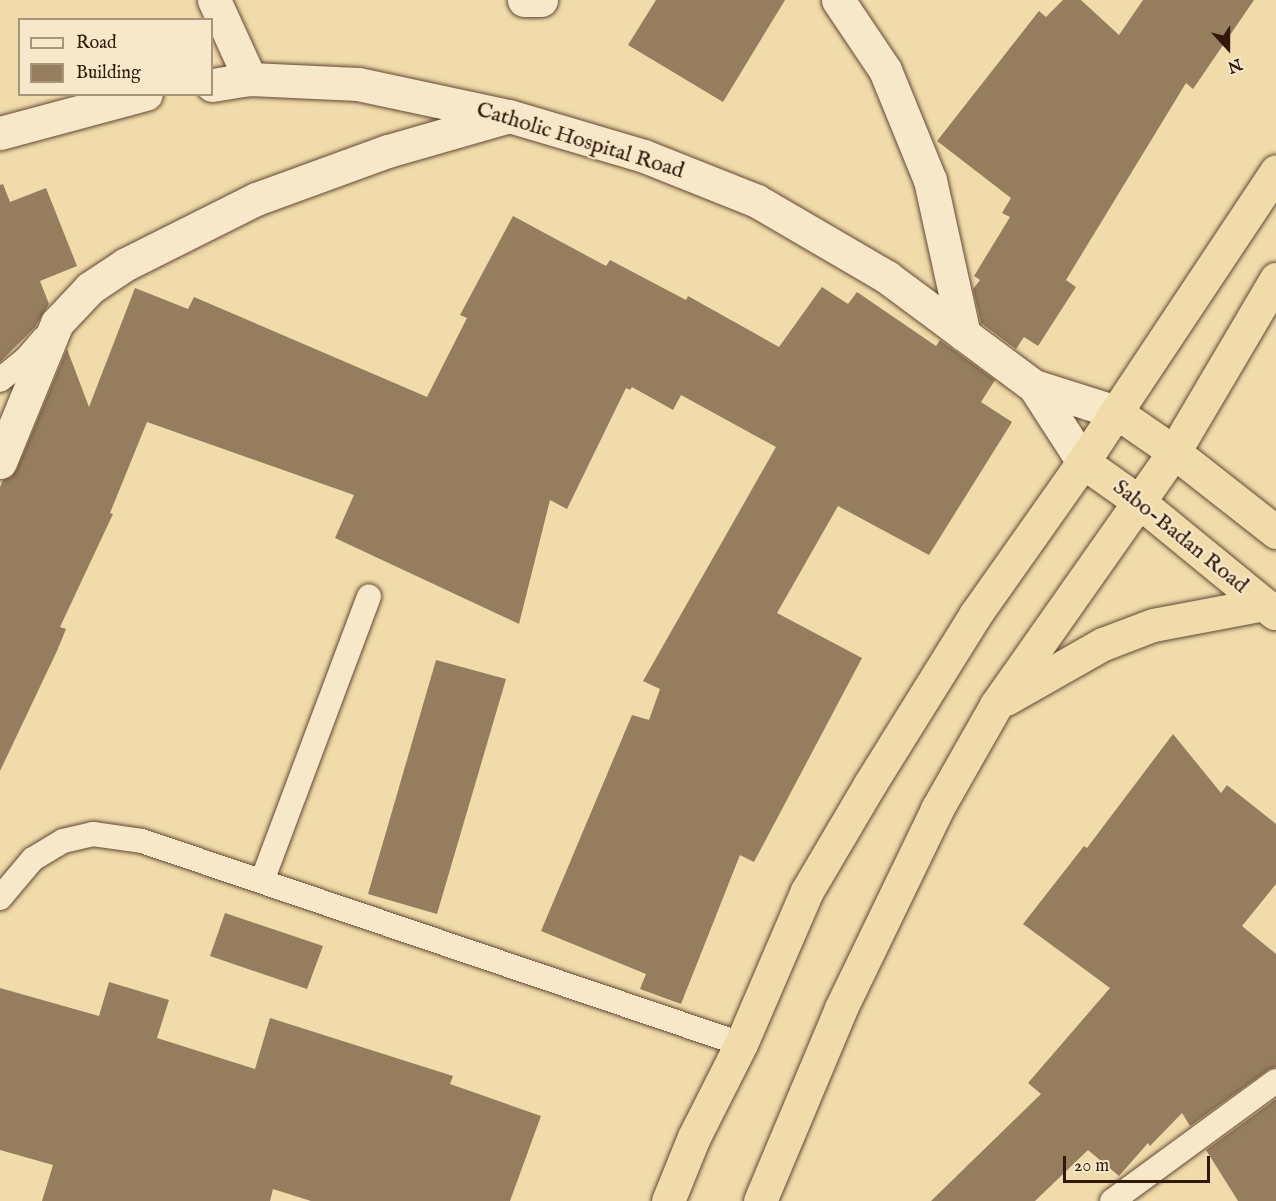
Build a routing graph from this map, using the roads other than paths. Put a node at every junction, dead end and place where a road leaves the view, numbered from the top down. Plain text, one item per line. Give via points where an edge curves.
1 (214, 0) edge
2 (524, 0) edge
3 (541, 0) edge
4 (838, 0) edge
5 (250, 80) junction
6 (213, 85) edge
7 (139, 96) edge
8 (509, 116) junction
9 (0, 133) edge
10 (1276, 171) edge
11 (1274, 283) edge
12 (57, 323) junction
13 (1276, 329) edge
14 (964, 334) junction
15 (0, 380) edge
16 (1034, 386) junction
17 (1116, 412) junction
18 (1174, 452) junction
19 (0, 462) edge
20 (1083, 462) junction
21 (1138, 501) junction
22 (1276, 532) edge
23 (369, 596) dead end
24 (1270, 609) edge
25 (996, 705) junction
26 (262, 881) junction
27 (0, 898) edge
28 (741, 1044) junction
29 (1276, 1080) edge
30 (668, 1201) edge
31 (760, 1201) edge
32 (1112, 1201) edge

1 - 5 street
2 - 3 street
4 - 14 street via 885,70 930,180
5 - 6 street, Catholic Hospital Road
5 - 8 street, Catholic Hospital Road via 358,84
7 - 9 street
8 - 12 street via 388,151 256,199 126,264 90,288
8 - 14 street, Catholic Hospital Road via 644,156 757,201 887,277
10 - 17 highway
11 - 13 highway
11 - 18 highway
12 - 15 lane via 25,360
12 - 19 street
14 - 16 street, Catholic Hospital Road
16 - 17 street, Catholic Hospital Road
16 - 20 street, Catholic Hospital Road
17 - 18 highway
17 - 20 highway
18 - 21 highway
18 - 22 highway
20 - 21 highway, Sabo-Badan Road
20 - 28 highway via 975,615 807,891
21 - 24 highway, Sabo-Badan Road
21 - 25 highway
23 - 26 lane
24 - 25 highway via 1153,625 1103,644
25 - 31 highway via 938,809 840,1008
26 - 27 lane via 142,841 93,834 63,841 33,859
26 - 28 lane
28 - 30 highway via 694,1137
29 - 32 lane

